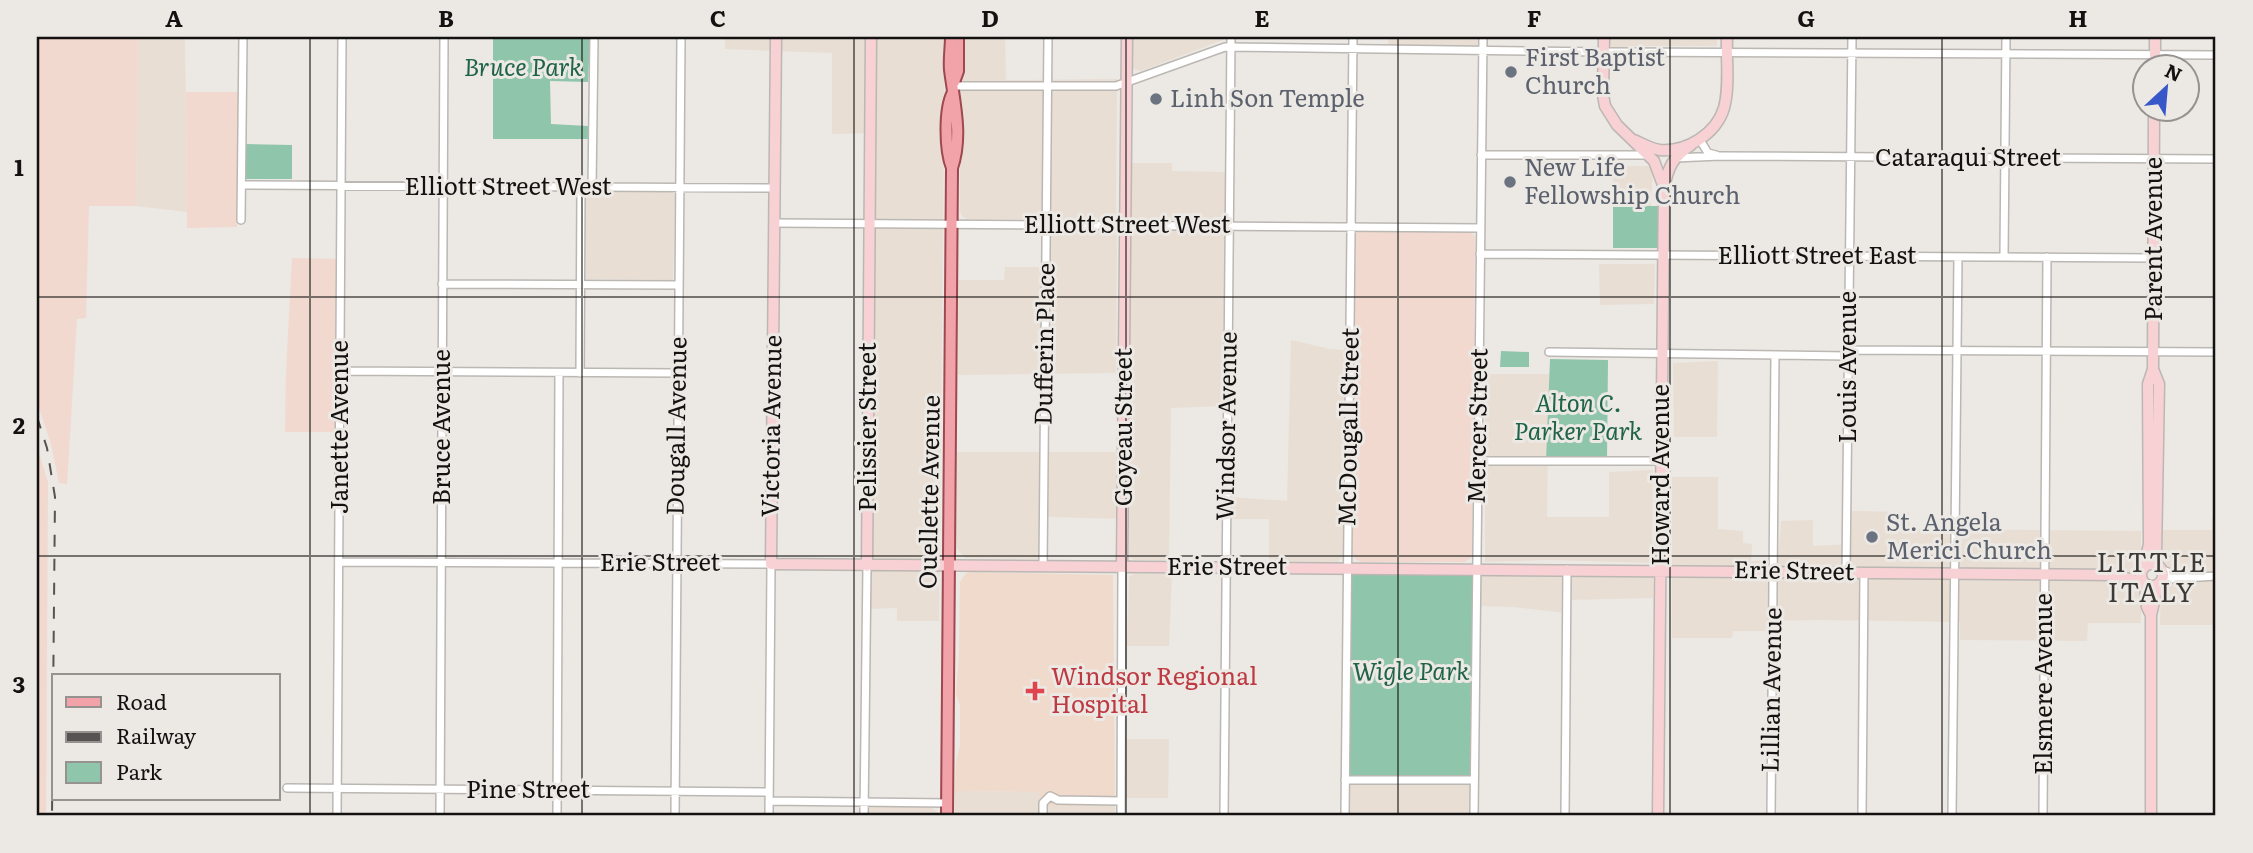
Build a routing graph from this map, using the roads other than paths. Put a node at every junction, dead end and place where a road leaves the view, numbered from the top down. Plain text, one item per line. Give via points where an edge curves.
1 (243, 37) edge
2 (342, 37) edge
3 (443, 37) edge
4 (594, 37) edge
5 (681, 37) edge
6 (776, 37) edge
7 (871, 37) edge
8 (951, 37) edge
9 (958, 37) edge
10 (1048, 37) edge
11 (1127, 37) edge
12 (1231, 37) edge
13 (1353, 37) edge
14 (1483, 37) edge
15 (1604, 37) edge
16 (1727, 37) edge
17 (1852, 37) edge
18 (2006, 37) edge
19 (1231, 47) junction
20 (1353, 48) junction
21 (1482, 50) junction
22 (1726, 51) junction
23 (1603, 52) junction
24 (1851, 52) junction
25 (2006, 53) junction
26 (2130, 54) edge
27 (1126, 83) junction
28 (954, 86) junction
29 (1048, 86) junction
30 (2154, 122) edge
31 (1634, 140) junction
32 (1695, 142) junction
33 (1481, 155) junction
34 (1650, 155) junction
35 (1720, 156) junction
36 (1850, 157) junction
37 (1674, 158) junction
38 (2005, 158) junction
39 (2154, 158) junction
40 (2216, 159) edge
41 (242, 185) junction
42 (341, 186) junction
43 (443, 186) junction
44 (581, 187) junction
45 (592, 187) junction
46 (680, 187) junction
47 (775, 188) junction
48 (1664, 188) junction
49 (242, 220) dead end
50 (775, 223) junction
51 (870, 223) junction
52 (952, 224) junction
53 (1046, 225) junction
54 (1125, 225) junction
55 (1229, 226) junction
56 (1351, 227) junction
57 (1480, 228) junction
58 (1480, 254) junction
59 (1663, 255) junction
60 (1849, 256) junction
61 (1958, 257) junction
62 (2004, 257) junction
63 (2048, 257) junction
64 (2154, 258) junction
65 (442, 284) junction
66 (581, 284) junction
67 (679, 285) junction
68 (1957, 350) junction
69 (2046, 351) junction
70 (1549, 352) dead end
71 (2153, 352) junction
72 (2216, 352) edge
73 (1848, 353) junction
74 (1662, 354) junction
75 (1775, 355) junction
76 (340, 371) junction
77 (442, 372) junction
78 (559, 373) junction
79 (580, 373) junction
80 (678, 373) junction
81 (1478, 461) junction
82 (1662, 461) junction
83 (2152, 495) junction
84 (339, 562) junction
85 (441, 562) junction
86 (558, 562) junction
87 (676, 563) junction
88 (771, 564) junction
89 (867, 566) junction
90 (1122, 566) junction
91 (950, 567) junction
92 (1043, 567) junction
93 (1226, 567) junction
94 (1348, 568) junction
95 (2143, 568) junction
96 (2160, 568) junction
97 (1476, 569) junction
98 (1567, 569) junction
99 (1661, 570) junction
100 (1773, 571) junction
101 (1846, 572) junction
102 (1864, 572) junction
103 (1954, 573) junction
104 (2044, 574) junction
105 (2114, 575) junction
106 (2215, 576) edge
107 (2144, 583) junction
108 (2159, 583) junction
109 (2151, 615) junction
110 (1345, 780) junction
111 (1474, 780) junction
112 (287, 788) dead end
113 (337, 789) junction
114 (440, 789) junction
115 (557, 790) junction
116 (675, 791) junction
117 (769, 792) junction
118 (769, 801) junction
119 (1121, 801) junction
120 (864, 802) junction
121 (947, 803) junction
122 (337, 816) edge
123 (440, 816) edge
124 (557, 816) edge
125 (675, 816) edge
126 (769, 816) edge
127 (864, 816) edge
128 (947, 816) edge
129 (1043, 816) edge
130 (1121, 816) edge
131 (1224, 816) edge
132 (1345, 816) edge
133 (1474, 816) edge
134 (1565, 816) edge
135 (1658, 816) edge
136 (1771, 816) edge
137 (1862, 816) edge
138 (1952, 816) edge
139 (2043, 816) edge
140 (2151, 816) edge

1 - 41 street
2 - 42 street, Janette Avenue
3 - 43 street, Bruce Avenue
4 - 45 street
5 - 46 street, Dougall Avenue
6 - 47 street, Victoria Avenue
7 - 51 street, Pelissier Street
8 - 28 main road, Ouellette Avenue
9 - 28 main road, Ouellette Avenue
10 - 29 street, Dufferin Place
11 - 27 street, Goyeau Street
12 - 19 street, Windsor Avenue
13 - 20 street, McDougall Street
14 - 21 street, Mercer Street
15 - 23 street
16 - 22 street
17 - 24 street, Louis Avenue
18 - 25 street
19 - 20 street
19 - 27 street
19 - 55 street, Windsor Avenue
20 - 21 street
20 - 56 street, McDougall Street
21 - 23 street
21 - 33 street, Mercer Street
22 - 23 street
22 - 24 street
22 - 32 street via 1723,110 1714,127
23 - 31 street via 1605,106
24 - 25 street
24 - 36 street, Louis Avenue
25 - 26 street
25 - 38 street
27 - 29 street
27 - 54 street, Goyeau Street
28 - 29 street
28 - 52 main road, Ouellette Avenue via 957,155 952,168
29 - 53 street, Dufferin Place
30 - 39 street, Parent Avenue
31 - 32 street via 1662,150
31 - 34 street
32 - 35 street
32 - 37 street
33 - 34 street
33 - 57 street, Mercer Street
34 - 48 street
35 - 36 street, Cataraqui Street
35 - 37 street, Cataraqui Street
36 - 38 street, Cataraqui Street
36 - 60 street, Louis Avenue
37 - 48 street, Howard Avenue
38 - 39 street, Cataraqui Street
38 - 62 street
39 - 40 street, Cataraqui Street
39 - 64 street, Parent Avenue
41 - 42 street, Elliott Street West
41 - 49 street
42 - 43 street, Elliott Street West
42 - 76 street, Janette Avenue
43 - 44 street, Elliott Street West
43 - 65 street, Bruce Avenue
44 - 45 street, Elliott Street West
44 - 66 street
45 - 46 street, Elliott Street West
46 - 47 street, Elliott Street West
46 - 67 street, Dougall Avenue
47 - 50 street, Victoria Avenue
48 - 59 street, Howard Avenue
50 - 51 street, Elliott Street West
50 - 88 street, Victoria Avenue
51 - 52 street, Elliott Street West
51 - 89 street, Pelissier Street
52 - 53 street, Elliott Street West
52 - 91 main road, Ouellette Avenue
53 - 54 street, Elliott Street West
53 - 92 street, Dufferin Place
54 - 55 street, Elliott Street West
54 - 90 street, Goyeau Street
55 - 56 street, Elliott Street West
55 - 93 street, Windsor Avenue
56 - 57 street, Elliott Street West
56 - 94 street, McDougall Street
57 - 58 street, Mercer Street
58 - 59 street, Elliott Street East
58 - 81 street, Mercer Street
59 - 60 street, Elliott Street East
59 - 74 street, Howard Avenue
60 - 61 street, Elliott Street East
60 - 73 street, Louis Avenue
61 - 62 street, Elliott Street East
61 - 68 street
62 - 63 street, Elliott Street East
63 - 64 street, Elliott Street East
63 - 69 street, Elsmere Avenue
64 - 71 street, Parent Avenue
65 - 66 street
65 - 77 street, Bruce Avenue
66 - 67 street
66 - 79 street
67 - 80 street, Dougall Avenue
68 - 69 street
68 - 73 street
68 - 103 street
69 - 71 street
69 - 104 street, Elsmere Avenue
70 - 74 street
71 - 72 street
71 - 83 street, Parent Avenue via 2148,384
73 - 75 street
73 - 101 street, Louis Avenue
74 - 75 street
74 - 82 street, Howard Avenue
75 - 100 street, Lillian Avenue
76 - 77 street
76 - 84 street, Janette Avenue
77 - 78 street
77 - 85 street, Bruce Avenue
78 - 79 street
78 - 86 street
79 - 80 street
80 - 87 street, Dougall Avenue
81 - 82 street
81 - 97 street, Mercer Street
82 - 99 street, Howard Avenue
83 - 95 street, Parent Avenue
83 - 96 street, Parent Avenue
84 - 85 street, Erie Street
84 - 113 street, Janette Avenue
85 - 86 street, Erie Street
85 - 114 street, Bruce Avenue
86 - 87 street, Erie Street
86 - 115 street
87 - 88 street, Erie Street
87 - 116 street, Dougall Avenue
88 - 89 street, Erie Street
88 - 117 street, Victoria Avenue
89 - 91 street, Erie Street
89 - 120 street, Pelissier Street
90 - 92 street, Erie Street
90 - 93 street, Erie Street
90 - 119 street, Goyeau Street
91 - 92 street, Erie Street
91 - 121 main road, Ouellette Avenue
93 - 94 street, Erie Street
93 - 131 street, Windsor Avenue
94 - 97 street, Erie Street
94 - 110 street, McDougall Street
95 - 96 street via 2151,564
95 - 105 street, Erie Street
95 - 107 street
96 - 106 street via 2170,573
96 - 108 street
97 - 98 street, Erie Street
97 - 111 street, Mercer Street
98 - 99 street, Erie Street
98 - 134 street
99 - 100 street, Erie Street
99 - 135 street, Howard Avenue
100 - 101 street, Erie Street
100 - 136 street, Lillian Avenue
101 - 102 street, Erie Street
102 - 103 street, Erie Street
102 - 137 street
103 - 104 street, Erie Street
103 - 138 street
104 - 105 street, Erie Street
104 - 139 street, Elsmere Avenue
105 - 107 street, Erie Street
106 - 108 street
107 - 108 street
107 - 109 street
108 - 109 street
109 - 140 street
110 - 111 street
110 - 132 street, McDougall Street
111 - 133 street, Mercer Street
112 - 113 street, Pine Street
113 - 114 street, Pine Street
113 - 122 street, Janette Avenue
114 - 115 street, Pine Street
114 - 123 street, Bruce Avenue
115 - 116 street, Pine Street
115 - 124 street
116 - 117 street, Pine Street
116 - 125 street, Dougall Avenue
117 - 118 street, Victoria Avenue
118 - 120 street
118 - 126 street, Victoria Avenue
119 - 129 street via 1050,796 1043,803
119 - 130 street, Goyeau Street
120 - 121 street
120 - 127 street, Pelissier Street
121 - 128 main road, Ouellette Avenue

